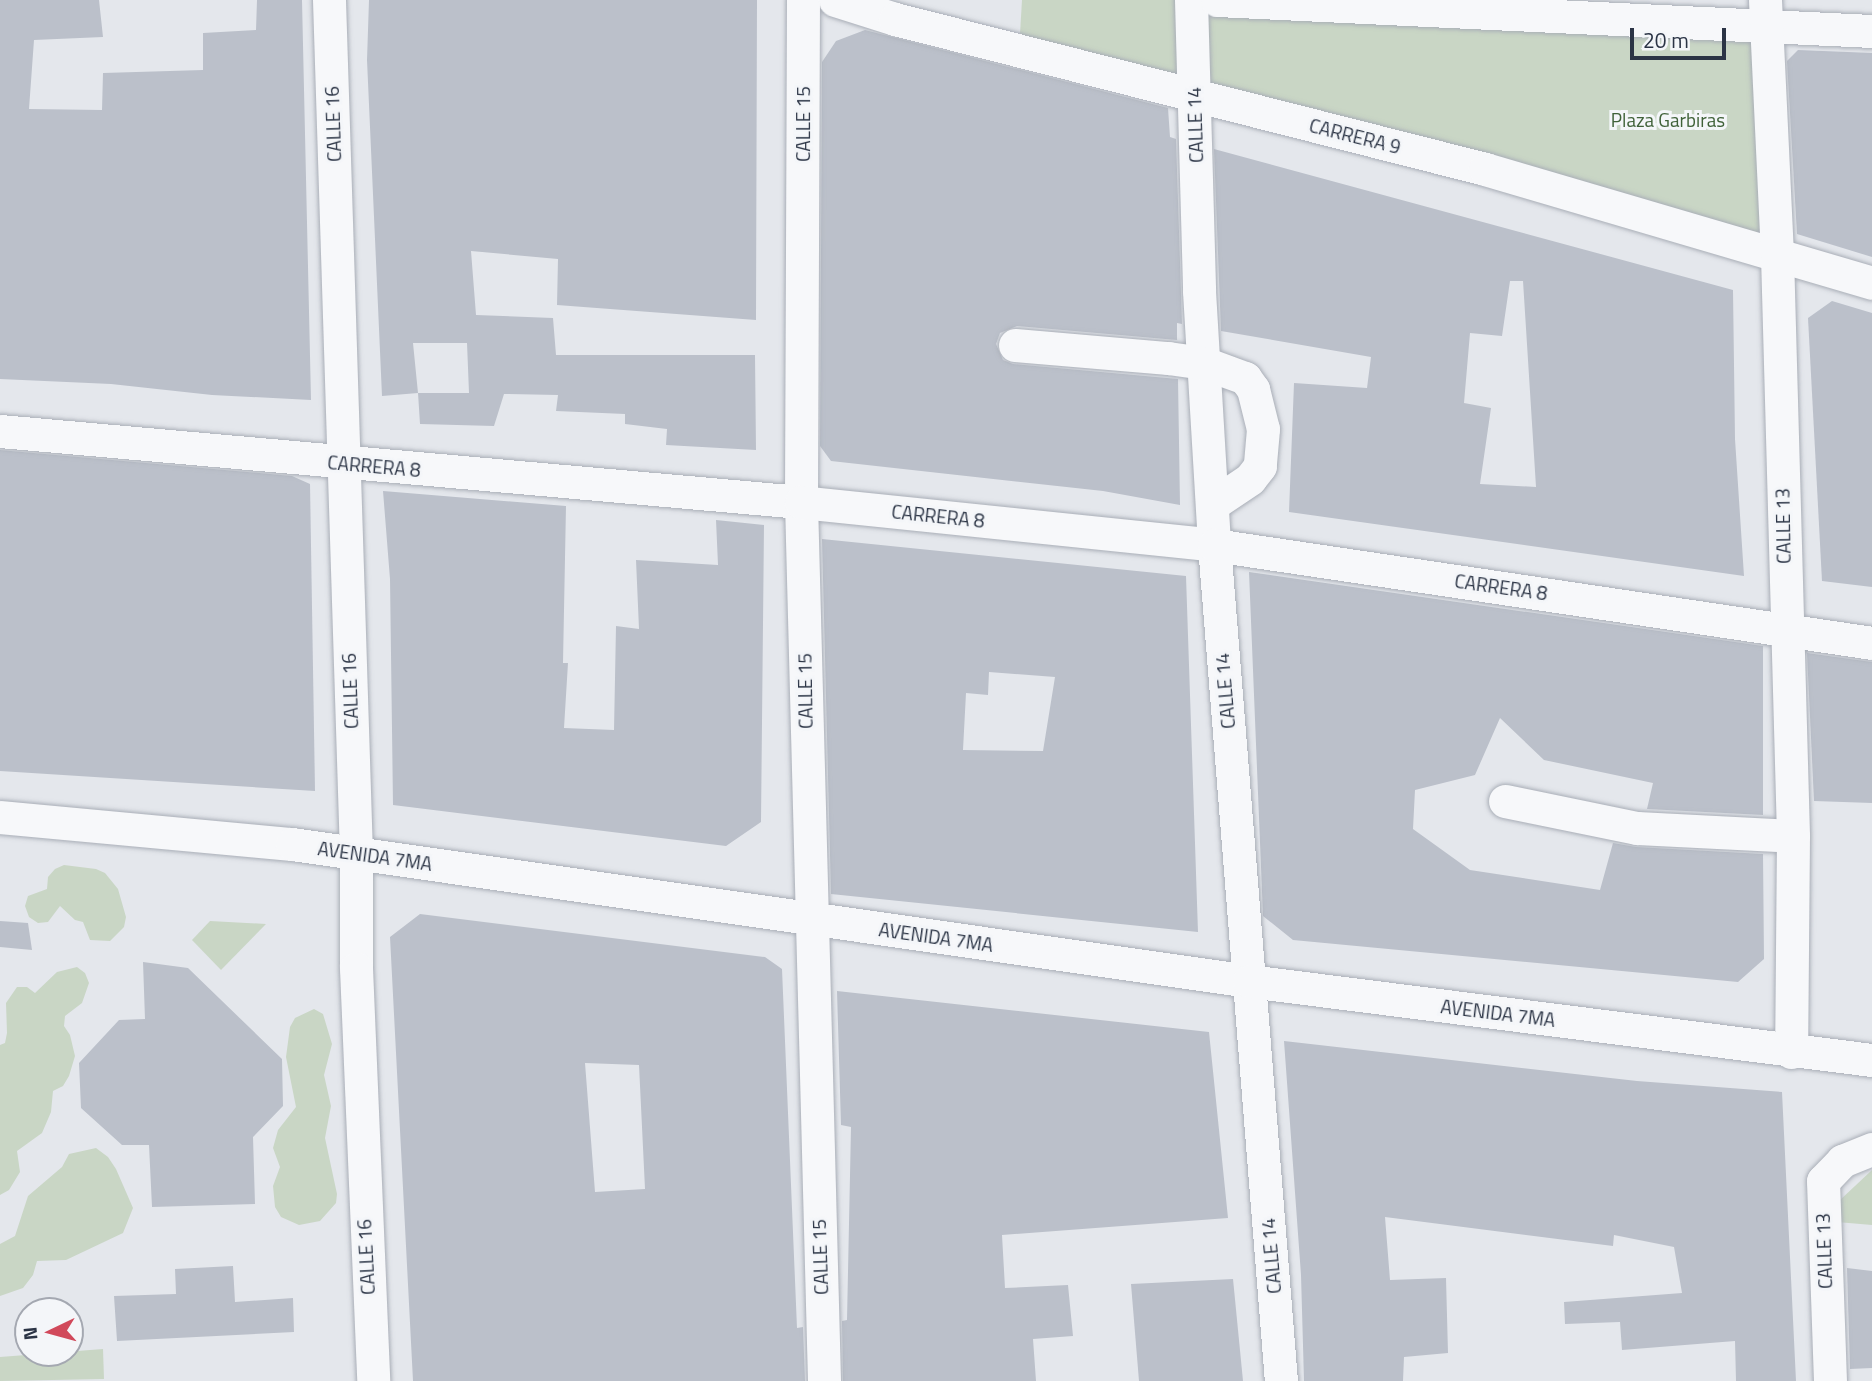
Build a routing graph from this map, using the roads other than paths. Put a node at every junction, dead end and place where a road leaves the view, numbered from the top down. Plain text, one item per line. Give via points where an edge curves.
1 (330, 0) edge
2 (803, 0) edge
3 (835, 0) edge
4 (1191, 0) edge
5 (1217, 0) edge
6 (1766, 13) edge
7 (1872, 31) edge
8 (1195, 95) junction
9 (1777, 256) junction
10 (1872, 284) edge
11 (1015, 345) dead end
12 (1204, 363) junction
13 (0, 431) edge
14 (342, 463) junction
15 (801, 502) junction
16 (1213, 504) junction
17 (1214, 545) junction
18 (1785, 629) junction
19 (1872, 643) edge
20 (1505, 800) dead end
21 (0, 817) edge
22 (1793, 836) junction
23 (356, 853) junction
24 (810, 919) junction
25 (1249, 981) junction
26 (1791, 1052) junction
27 (1872, 1060) edge
28 (1872, 1149) edge
29 (373, 1381) edge
30 (824, 1381) edge
31 (1280, 1381) edge
32 (1830, 1381) edge

1 - 14 street, CALLE 16
2 - 15 street, CALLE 15
3 - 8 street, CARRERA 9
4 - 8 street, CALLE 14
5 - 6 street
6 - 7 street
6 - 9 street, CALLE 13
8 - 9 street, CARRERA 9 via 1485,169
8 - 12 street, CALLE 14
9 - 10 street, CARRERA 9
9 - 18 street, CALLE 13
11 - 12 street
12 - 16 street, CALLE 14
12 - 16 street via 1245,378 1253,389 1263,429 1260,466 1250,479
13 - 14 street, CARRERA 8
14 - 15 street, CARRERA 8
14 - 23 street, CALLE 16
15 - 17 street, CARRERA 8
15 - 24 street, CALLE 15
16 - 17 street, CALLE 14
17 - 18 street, CARRERA 8
17 - 25 street, CALLE 14
18 - 19 street, CARRERA 8
18 - 22 street, CALLE 13
20 - 22 street via 1637,828
21 - 23 street, AVENIDA 7MA via 136,827
22 - 26 street, CALLE 13
23 - 24 street, AVENIDA 7MA
23 - 29 street, CALLE 16 via 356,996
24 - 25 street, AVENIDA 7MA
24 - 30 street, CALLE 15
25 - 26 street, AVENIDA 7MA
25 - 31 street, CALLE 14
26 - 27 street, AVENIDA 7MA
28 - 32 street, CALLE 13 via 1842,1161 1824,1181

